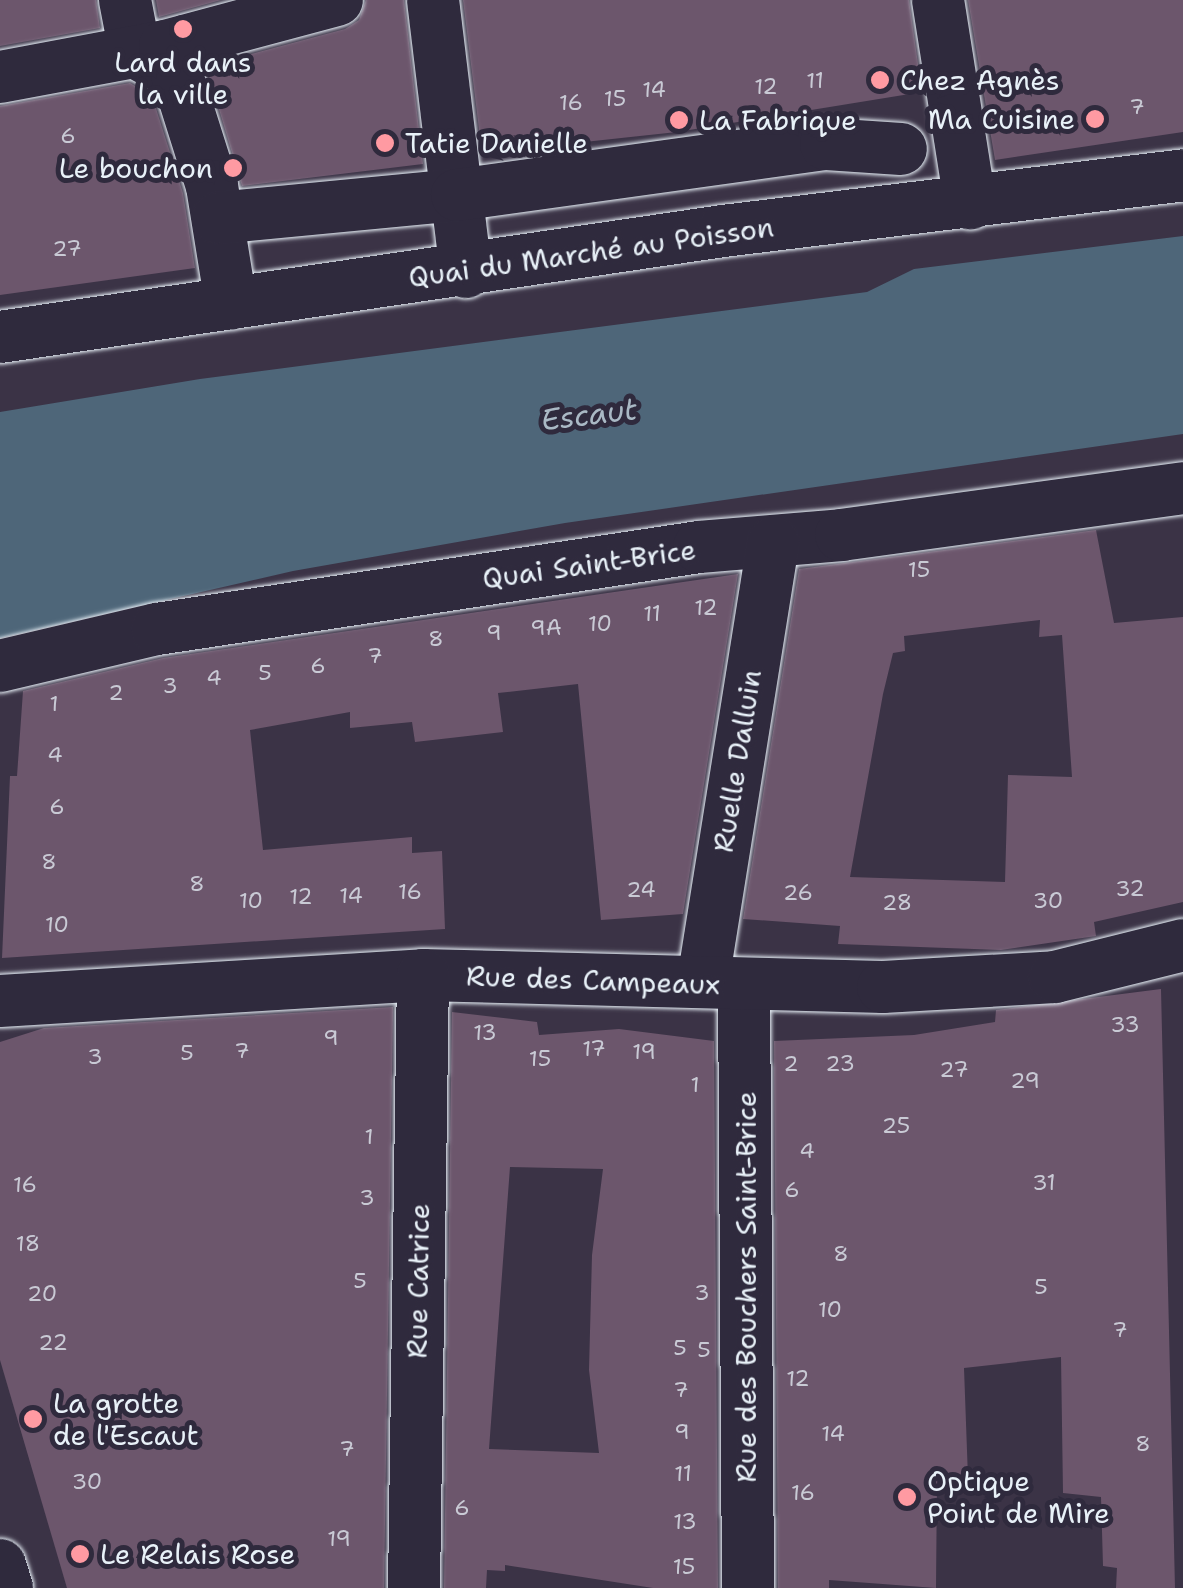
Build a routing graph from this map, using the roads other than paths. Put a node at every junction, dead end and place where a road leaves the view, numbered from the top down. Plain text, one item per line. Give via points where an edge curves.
1 (125, 0) edge
2 (337, 0) edge
3 (432, 0) edge
4 (938, 0) edge
5 (156, 64) junction
6 (0, 77) edge
7 (901, 149) dead end
8 (1183, 175) edge
9 (457, 194) junction
10 (970, 203) junction
11 (218, 218) junction
12 (466, 272) junction
13 (231, 303) junction
14 (0, 337) edge
15 (1183, 488) edge
16 (772, 542) junction
17 (0, 666) edge
18 (1183, 944) edge
19 (423, 974) junction
20 (1183, 975) edge
21 (723, 983) junction
22 (0, 1001) edge
23 (0, 1565) edge
24 (7, 1588) edge
25 (414, 1588) edge
26 (748, 1588) edge

1 - 5 street
2 - 5 street
3 - 9 street
4 - 10 street
5 - 6 street
5 - 11 street
7 - 9 street via 826,144
8 - 10 street, Quai du Marché au Poisson
9 - 11 street
9 - 12 street
10 - 12 street, Quai du Marché au Poisson via 722,231
11 - 13 street
12 - 13 street, Quai du Marché au Poisson
13 - 14 street, Quai du Marché au Poisson
15 - 16 street, Quai Saint-Brice
16 - 17 street, Quai Saint-Brice via 698,547 157,629
16 - 21 street, Ruelle Dalluin
18 - 20 street
18 - 21 street, Rue des Campeaux via 1055,977
19 - 21 street, Rue des Campeaux
19 - 22 street, Rue des Campeaux
19 - 25 street, Rue Catrice
21 - 26 street, Rue des Bouchers Saint-Brice
23 - 24 street

